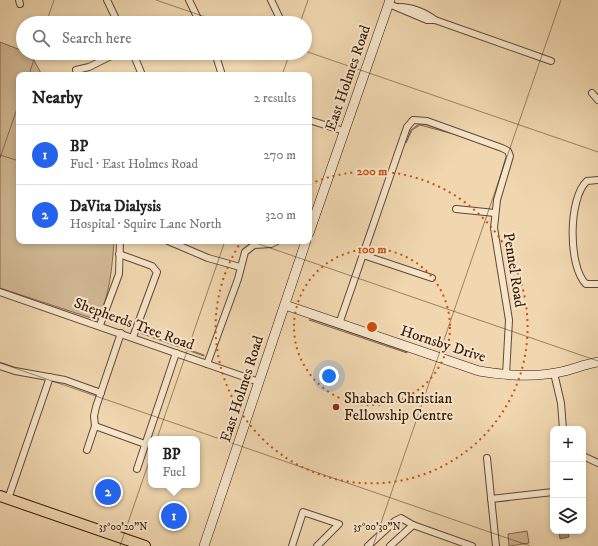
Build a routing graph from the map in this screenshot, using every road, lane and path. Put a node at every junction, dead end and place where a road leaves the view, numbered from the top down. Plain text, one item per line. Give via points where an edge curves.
1 (107, 0) edge
2 (189, 0) edge
3 (271, 0) edge
4 (389, 2) edge
5 (115, 16) edge
6 (197, 16) edge
7 (279, 16) edge
8 (102, 60) edge
9 (136, 60) edge
10 (217, 60) edge
11 (551, 61) dead end
12 (76, 70) dead end
13 (141, 72) edge
14 (221, 72) edge
15 (592, 93) dead end
16 (598, 100) edge
17 (312, 121) edge
18 (344, 131) junction
19 (598, 180) edge
20 (456, 209) dead end
21 (495, 213) junction
22 (312, 225) edge
23 (120, 244) edge
24 (175, 244) edge
25 (271, 244) edge
26 (305, 244) edge
27 (119, 254) junction
28 (363, 255) junction
29 (240, 267) junction
30 (432, 278) dead end
31 (598, 284) edge
32 (0, 292) edge
33 (285, 305) junction
34 (339, 324) junction
35 (100, 326) junction
36 (121, 333) junction
37 (133, 337) junction
38 (176, 353) junction
39 (598, 362) edge
40 (207, 364) junction
41 (0, 366) edge
42 (554, 373) junction
43 (506, 375) junction
44 (50, 377) junction
45 (259, 382) junction
46 (101, 392) junction
47 (95, 426) junction
48 (563, 426) edge
49 (145, 444) junction
50 (87, 450) dead end
51 (586, 457) edge
52 (487, 458) dead end
53 (598, 463) edge
54 (137, 469) dead end
55 (550, 492) edge
56 (4, 497) edge
57 (491, 499) junction
58 (413, 525) junction
59 (145, 546) edge
60 (204, 546) edge
61 (292, 546) edge
62 (317, 546) edge
63 (368, 546) edge
64 (390, 546) edge
65 (472, 546) edge
66 (496, 546) edge

1 - 5 street
2 - 6 street
3 - 7 street
4 - 11 street via 405,12
4 - 18 main road, East Holmes Road
8 - 12 street
9 - 13 street
10 - 14 street
15 - 16 street
17 - 18 street
18 - 22 main road, East Holmes Road
19 - 31 street via 587,181 581,188 573,221 573,243 580,276 586,284
20 - 21 street
21 - 28 street, Pennel Road via 509,163 508,151 427,121 413,120 407,128
21 - 43 street, Pennel Road via 495,238 509,320
23 - 27 street
24 - 29 street via 208,258
25 - 29 street via 250,246
26 - 33 main road, East Holmes Road
27 - 35 street via 119,274
27 - 37 street via 152,266 157,272
28 - 30 street
28 - 34 street
29 - 40 street
32 - 35 street, Shepherds Tree Road
33 - 34 main road, Hornsby Drive
33 - 45 main road, East Holmes Road
34 - 43 main road, Hornsby Drive via 466,368
35 - 36 street, Shepherds Tree Road
36 - 37 street, Shepherds Tree Road
36 - 46 street
37 - 38 street, Shepherds Tree Road
38 - 40 street, Shepherds Tree Road
38 - 49 street
39 - 42 main road, Hornsby Drive
40 - 45 street, Shepherds Tree Road
41 - 44 street
42 - 43 main road, Hornsby Drive
42 - 48 street via 561,403
44 - 46 street
44 - 56 street
45 - 60 main road, East Holmes Road
46 - 47 street via 94,416
47 - 49 street
47 - 50 street
49 - 54 street
51 - 53 street
52 - 57 street
55 - 57 street
56 - 59 main road
57 - 66 street
58 - 63 street via 401,518
58 - 64 street
58 - 65 street
61 - 62 street via 303,512 339,524

